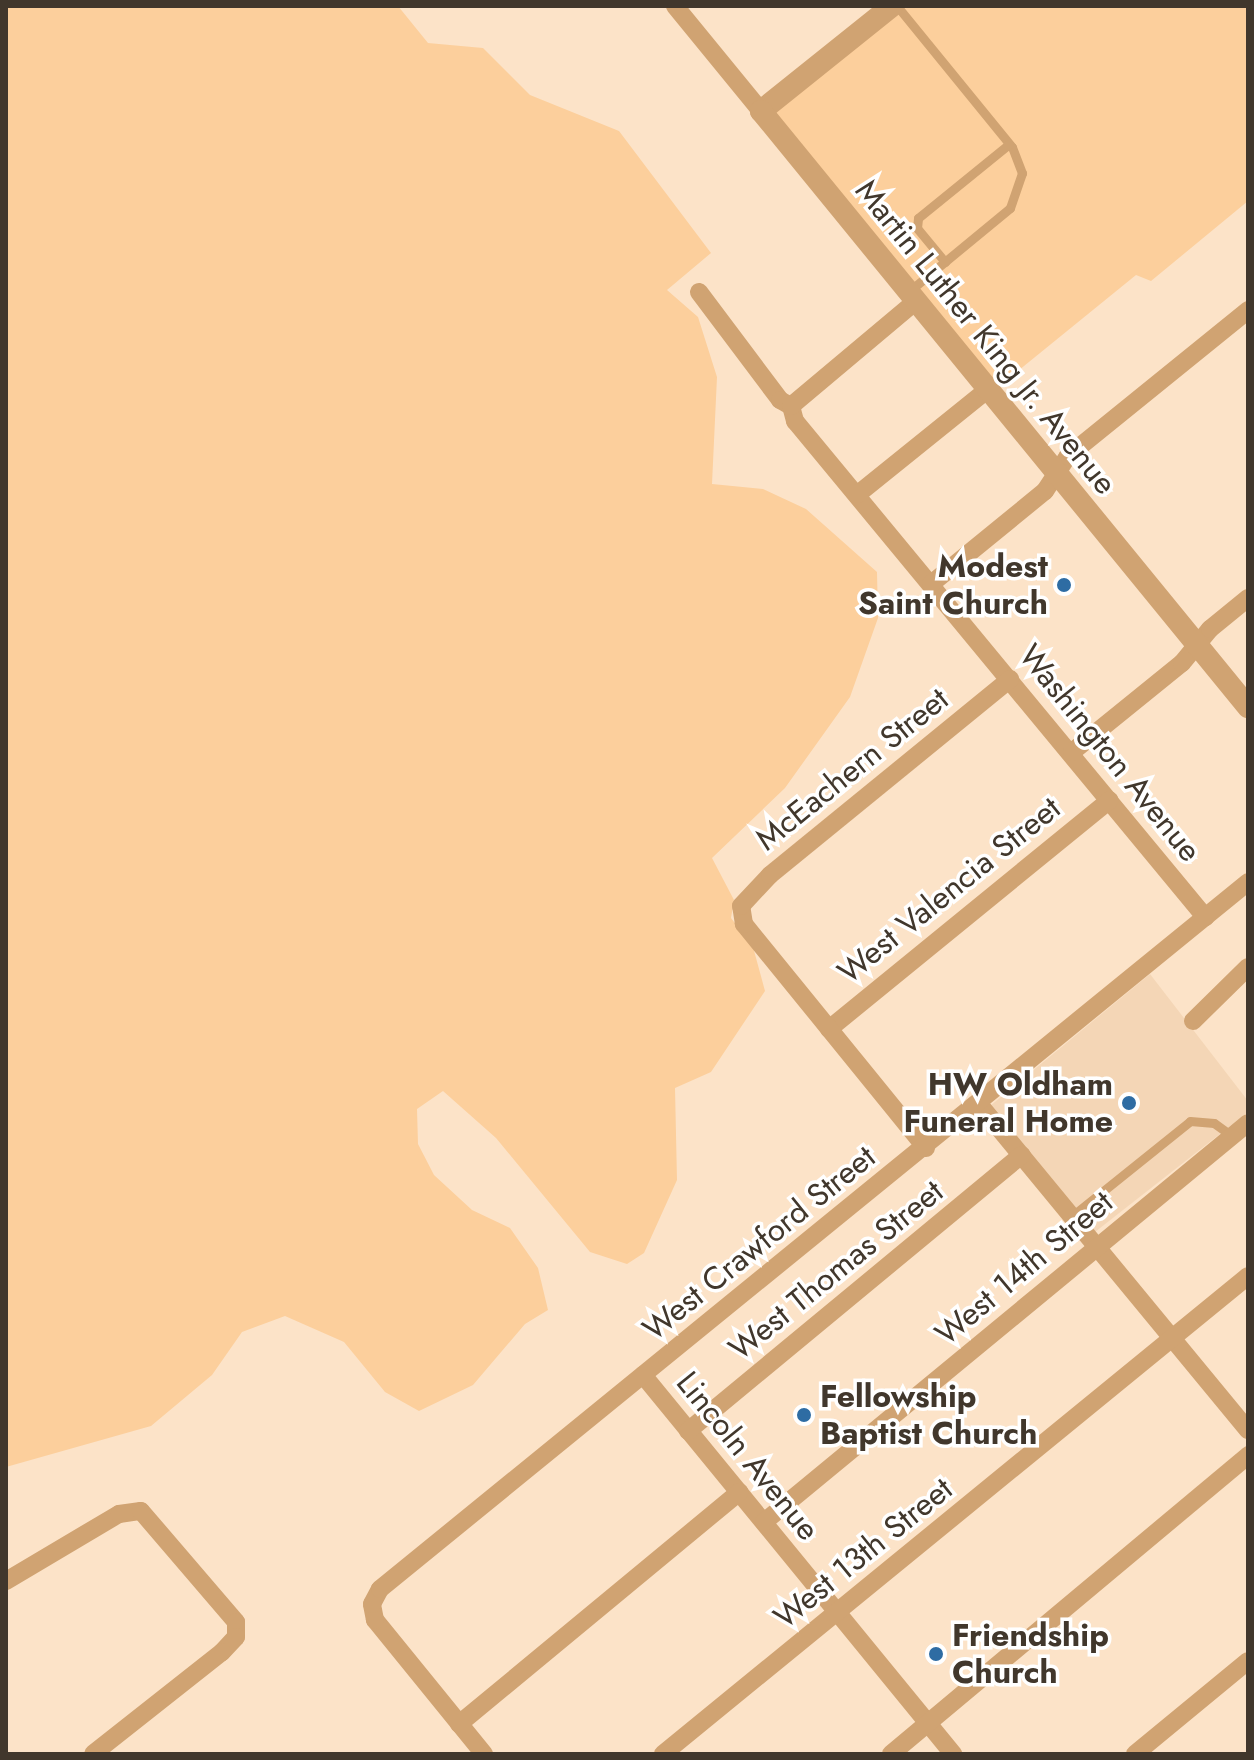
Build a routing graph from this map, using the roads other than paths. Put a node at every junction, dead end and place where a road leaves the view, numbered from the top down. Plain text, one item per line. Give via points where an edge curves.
1 (675, 6) edge
2 (894, 6) edge
3 (761, 111) junction
4 (1009, 144) junction
5 (945, 262) junction
6 (699, 292) dead end
7 (912, 296) junction
8 (1248, 310) edge
9 (988, 389) junction
10 (791, 406) junction
11 (1057, 474) junction
12 (858, 494) junction
13 (931, 584) junction
14 (1248, 598) edge
15 (1197, 645) junction
16 (1010, 679) junction
17 (1248, 707) edge
18 (1072, 752) junction
19 (1110, 800) junction
20 (1248, 882) edge
21 (1205, 917) junction
22 (1248, 967) edge
23 (1193, 1021) dead end
24 (829, 1029) junction
25 (979, 1104) junction
26 (1248, 1123) edge
27 (1232, 1136) junction
28 (926, 1148) junction
29 (1022, 1155) junction
30 (1072, 1216) junction
31 (1097, 1246) junction
32 (1248, 1276) edge
33 (1173, 1337) junction
34 (643, 1375) junction
35 (1248, 1430) edge
36 (688, 1431) junction
37 (1248, 1455) edge
38 (739, 1492) junction
39 (764, 1522) junction
40 (6, 1581) edge
41 (838, 1612) junction
42 (1248, 1661) edge
43 (928, 1723) junction
44 (459, 1724) junction
45 (93, 1754) edge
46 (484, 1754) edge
47 (663, 1754) edge
48 (891, 1754) edge
49 (953, 1754) edge
50 (1135, 1754) edge

1 - 3 street, Martin Luther King Jr. Avenue
2 - 3 street
2 - 4 lane
3 - 7 street, Martin Luther King Jr. Avenue
4 - 5 lane via 1022,173 1016,198
4 - 5 lane via 918,218 917,228
5 - 7 lane
6 - 10 street, Washington Avenue
7 - 9 street, Martin Luther King Jr. Avenue
7 - 10 street
8 - 11 street via 1068,456
9 - 11 street, Martin Luther King Jr. Avenue
9 - 12 street
10 - 12 street, Washington Avenue via 795,421
11 - 13 street via 1045,491
11 - 15 street, Martin Luther King Jr. Avenue
12 - 13 street, Washington Avenue
13 - 16 street, Washington Avenue
14 - 15 street, West Valencia Street
15 - 17 street, Martin Luther King Jr. Avenue
15 - 18 street, West Valencia Street
16 - 18 street, Washington Avenue
16 - 24 street, McEachern Street via 746,895 740,913
18 - 19 street, Washington Avenue
19 - 21 street, Washington Avenue
19 - 24 street, West Valencia Street
20 - 21 street, West Crawford Street
21 - 25 street, West Crawford Street
22 - 23 street
24 - 28 street
25 - 28 street, West Crawford Street
25 - 29 street
26 - 27 street, West 14th Street
27 - 30 lane via 1214,1123 1190,1121
27 - 31 street, West 14th Street
28 - 34 street, West Crawford Street
29 - 30 street
29 - 36 street, West Thomas Street
30 - 31 street
31 - 33 street
31 - 39 street, West 14th Street
32 - 33 street, West 13th Street
33 - 35 street
33 - 41 street, West 13th Street
34 - 36 street, Lincoln Avenue
34 - 44 street, West Crawford Street via 380,1589 372,1604 375,1620
36 - 38 street, Lincoln Avenue
37 - 43 street
38 - 39 street, Lincoln Avenue
38 - 44 street
39 - 41 street, Lincoln Avenue
40 - 45 street via 119,1514 141,1511 236,1622 236,1637 222,1652
41 - 43 street, Lincoln Avenue
41 - 47 street, West 13th Street
42 - 50 street
43 - 48 street
43 - 49 street, Lincoln Avenue
44 - 46 street

